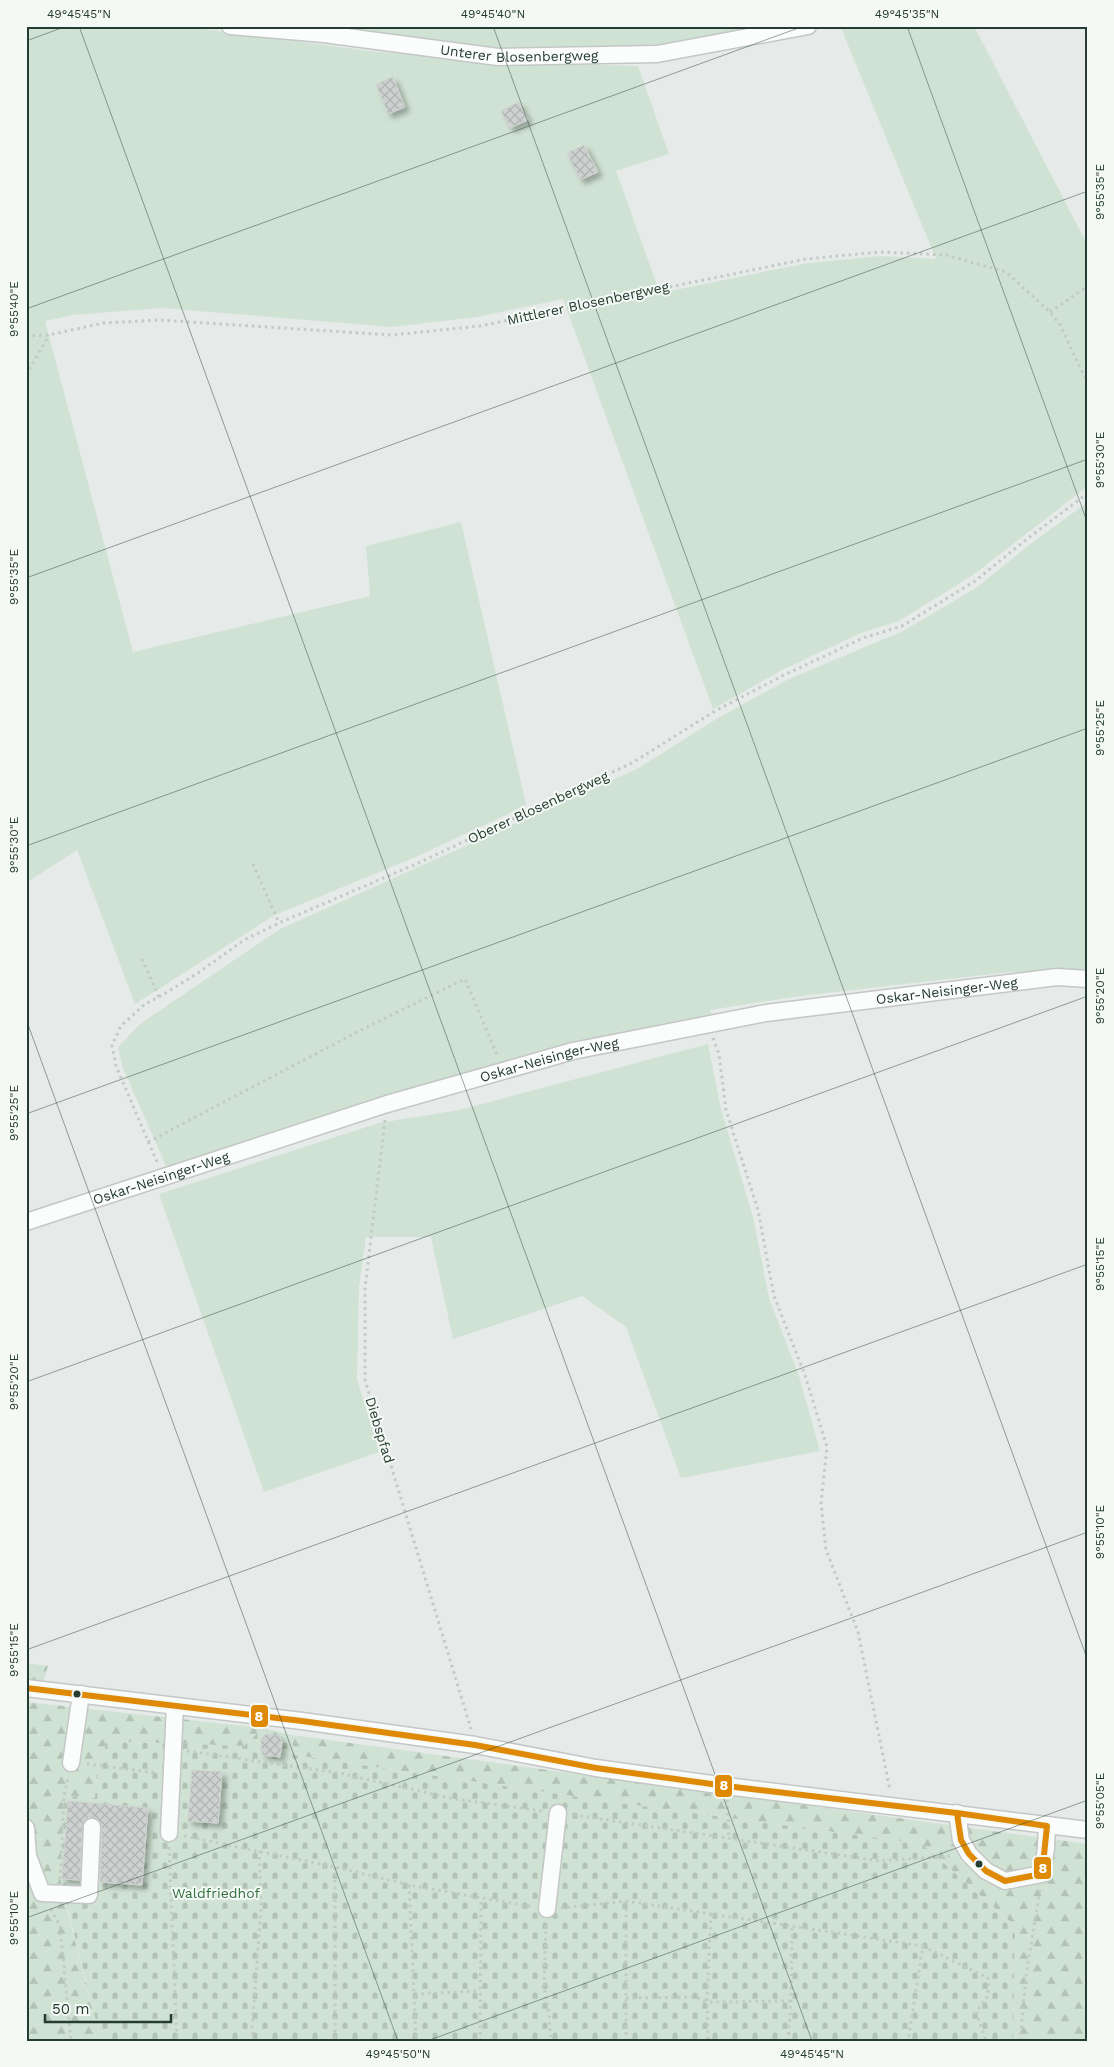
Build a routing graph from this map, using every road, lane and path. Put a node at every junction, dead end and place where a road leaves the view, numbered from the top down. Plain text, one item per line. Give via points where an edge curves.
1 (230, 26) edge
2 (808, 26) edge
3 (1088, 286) edge
4 (1050, 312) junction
5 (26, 336) edge
6 (49, 336) junction
7 (26, 375) edge
8 (1088, 384) edge
9 (1088, 493) edge
10 (253, 864) dead end
11 (279, 923) junction
12 (142, 959) dead end
13 (1088, 979) edge
14 (159, 997) junction
15 (708, 1024) junction
16 (504, 1071) junction
17 (387, 1104) junction
18 (148, 1142) junction
19 (164, 1178) junction
20 (26, 1222) edge
21 (26, 1688) edge
22 (81, 1694) junction
23 (175, 1706) junction
24 (475, 1745) junction
25 (173, 1749) junction
26 (71, 1763) junction
27 (171, 1774) junction
28 (726, 1786) junction
29 (893, 1805) junction
30 (558, 1813) junction
31 (957, 1813) junction
32 (1047, 1826) junction
33 (92, 1827) dead end
34 (26, 1828) edge
35 (1088, 1830) edge
36 (169, 1833) junction
37 (729, 1837) junction
38 (258, 1851) junction
39 (970, 1854) junction
40 (335, 1867) junction
41 (1042, 1874) junction
42 (409, 1884) junction
43 (42, 1893) junction
44 (63, 1894) junction
45 (482, 1898) junction
46 (626, 1901) junction
47 (547, 1909) junction
48 (712, 1914) junction
49 (792, 1928) junction
50 (923, 1946) junction
51 (480, 1991) junction
52 (415, 1994) junction
53 (626, 1998) junction
54 (791, 2001) junction
55 (707, 2002) junction
56 (70, 2041) edge
57 (177, 2041) edge
58 (254, 2041) edge
59 (335, 2041) edge
60 (416, 2041) edge
61 (480, 2041) edge
62 (552, 2041) edge
63 (626, 2041) edge
64 (708, 2041) edge
65 (788, 2041) edge
66 (908, 2041) edge
67 (986, 2041) edge
68 (1020, 2041) edge

1 - 2 street, Unterer Blosenbergweg via 324,34 498,57 657,54
3 - 4 path
4 - 6 path, Mittlerer Blosenbergweg via 1006,272 946,255 880,252 806,259 480,326 392,336 159,320 103,323
4 - 8 path, Mittlerer Blosenbergweg via 1060,325
5 - 6 path, Mittlerer Blosenbergweg
6 - 7 path
9 - 11 path, Oberer Blosenbergweg via 975,581 902,626 863,638 784,675 715,711 632,763 416,864
10 - 11 path
11 - 14 path, Oberer Blosenbergweg via 244,940
12 - 14 path
13 - 15 street, Oskar-Neisinger-Weg via 1057,977 992,984 766,1013
14 - 18 path, Oberer Blosenbergweg via 145,1004 121,1026 112,1045 116,1066
15 - 16 street, Oskar-Neisinger-Weg via 573,1051
15 - 29 path via 719,1054 726,1110 758,1210 774,1296 805,1375 827,1447 821,1503 826,1550 858,1632
16 - 17 street, Oskar-Neisinger-Weg
16 - 18 path via 465,979 363,1028
17 - 19 street, Oskar-Neisinger-Weg
17 - 24 path, Diebspfad via 365,1288 365,1380
18 - 19 path, Oberer Blosenbergweg
19 - 20 street, Oskar-Neisinger-Weg
21 - 22 street
22 - 23 street
22 - 26 street
23 - 24 street
23 - 25 street
24 - 28 street via 596,1768
25 - 27 street
25 - 30 path via 339,1773 455,1799
26 - 27 path
26 - 44 path via 64,1796 60,1878
27 - 36 street
28 - 29 street
28 - 37 path
29 - 31 street
30 - 37 path
30 - 47 street
31 - 32 street
31 - 39 street via 961,1840
32 - 35 street
32 - 41 street
33 - 44 street via 89,1895
34 - 43 street via 28,1856
36 - 38 path
36 - 57 path
37 - 39 path via 880,1860
38 - 40 path
38 - 58 path via 261,1909 252,2030
39 - 41 street via 986,1871 1005,1881
40 - 42 path
40 - 59 path
41 - 68 path via 1026,1976
42 - 45 path
42 - 52 path
43 - 44 street
43 - 56 path via 60,1926
45 - 47 path
45 - 51 path
46 - 47 path
46 - 48 path
46 - 53 path
47 - 62 path via 544,1986
48 - 49 path
48 - 55 path
49 - 50 path
49 - 54 path
50 - 66 path
50 - 67 path via 988,1978 988,1996 976,2012
51 - 52 path
51 - 61 path
52 - 60 path
53 - 55 path via 696,1998
53 - 63 path
54 - 55 path
54 - 65 path
55 - 64 path

